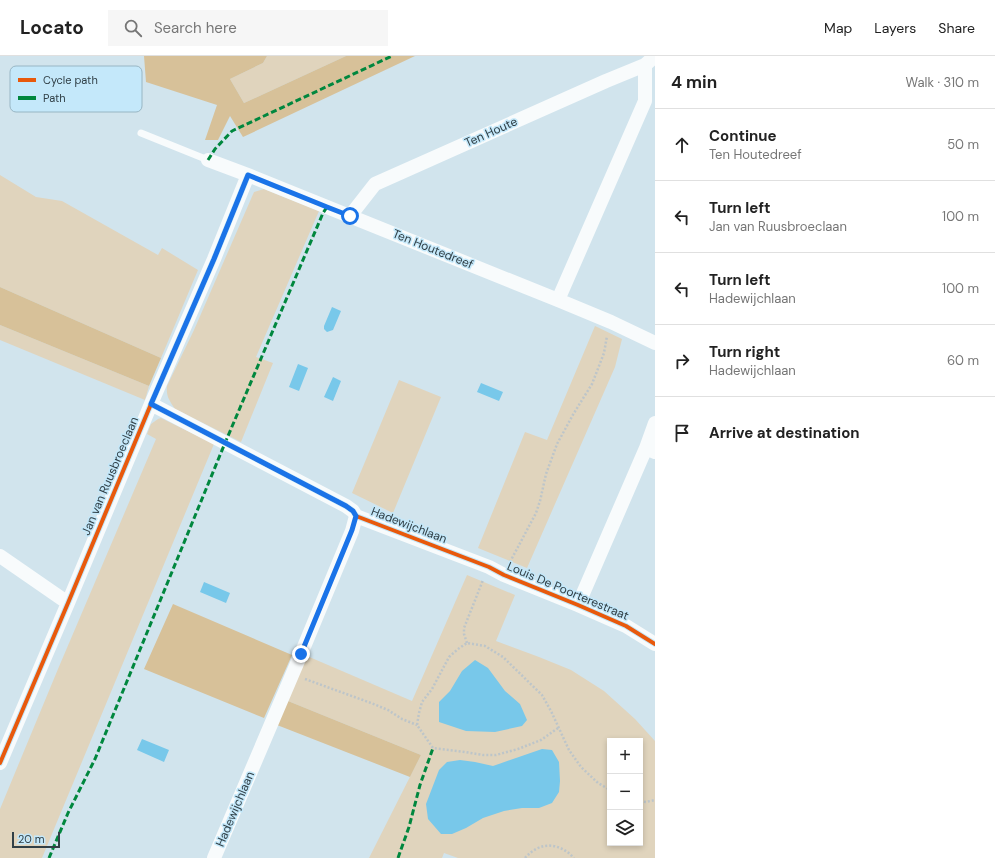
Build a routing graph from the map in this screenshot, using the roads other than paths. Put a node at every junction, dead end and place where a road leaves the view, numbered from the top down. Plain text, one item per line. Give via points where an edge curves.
1 (650, 61) edge
2 (140, 133) dead end
3 (208, 160) joint
4 (248, 175) junction
5 (350, 216) junction
6 (558, 300) junction
7 (655, 343) edge
8 (151, 404) junction
9 (655, 423) edge
10 (650, 450) edge
11 (356, 516) junction
12 (0, 556) edge
13 (471, 560) joint
14 (68, 603) junction
15 (578, 605) junction
16 (655, 644) edge
17 (0, 763) edge
18 (214, 858) edge

1 - 5 street, Ten Houte via 374,184
1 - 6 street, Ten Houte via 645,101
2 - 3 lane
3 - 4 street, Ten Houtedreef
4 - 5 street, Ten Houtedreef
4 - 8 street, Jan van Ruusbroeclaan
5 - 6 street, Ten Houtedreef
6 - 7 street, Ten Houtedreef
8 - 11 street, Hadewijchlaan via 346,506
8 - 14 street, Jan van Ruusbroeclaan
9 - 10 street
10 - 15 street
11 - 13 street, Hadewijchlaan
11 - 18 street, Hadewijchlaan via 293,675
12 - 14 street
13 - 15 street, Louis De Poorterestraat
14 - 17 street, Jan van Ruusbroeclaan
15 - 16 street, Louis De Poorterestraat via 626,626

